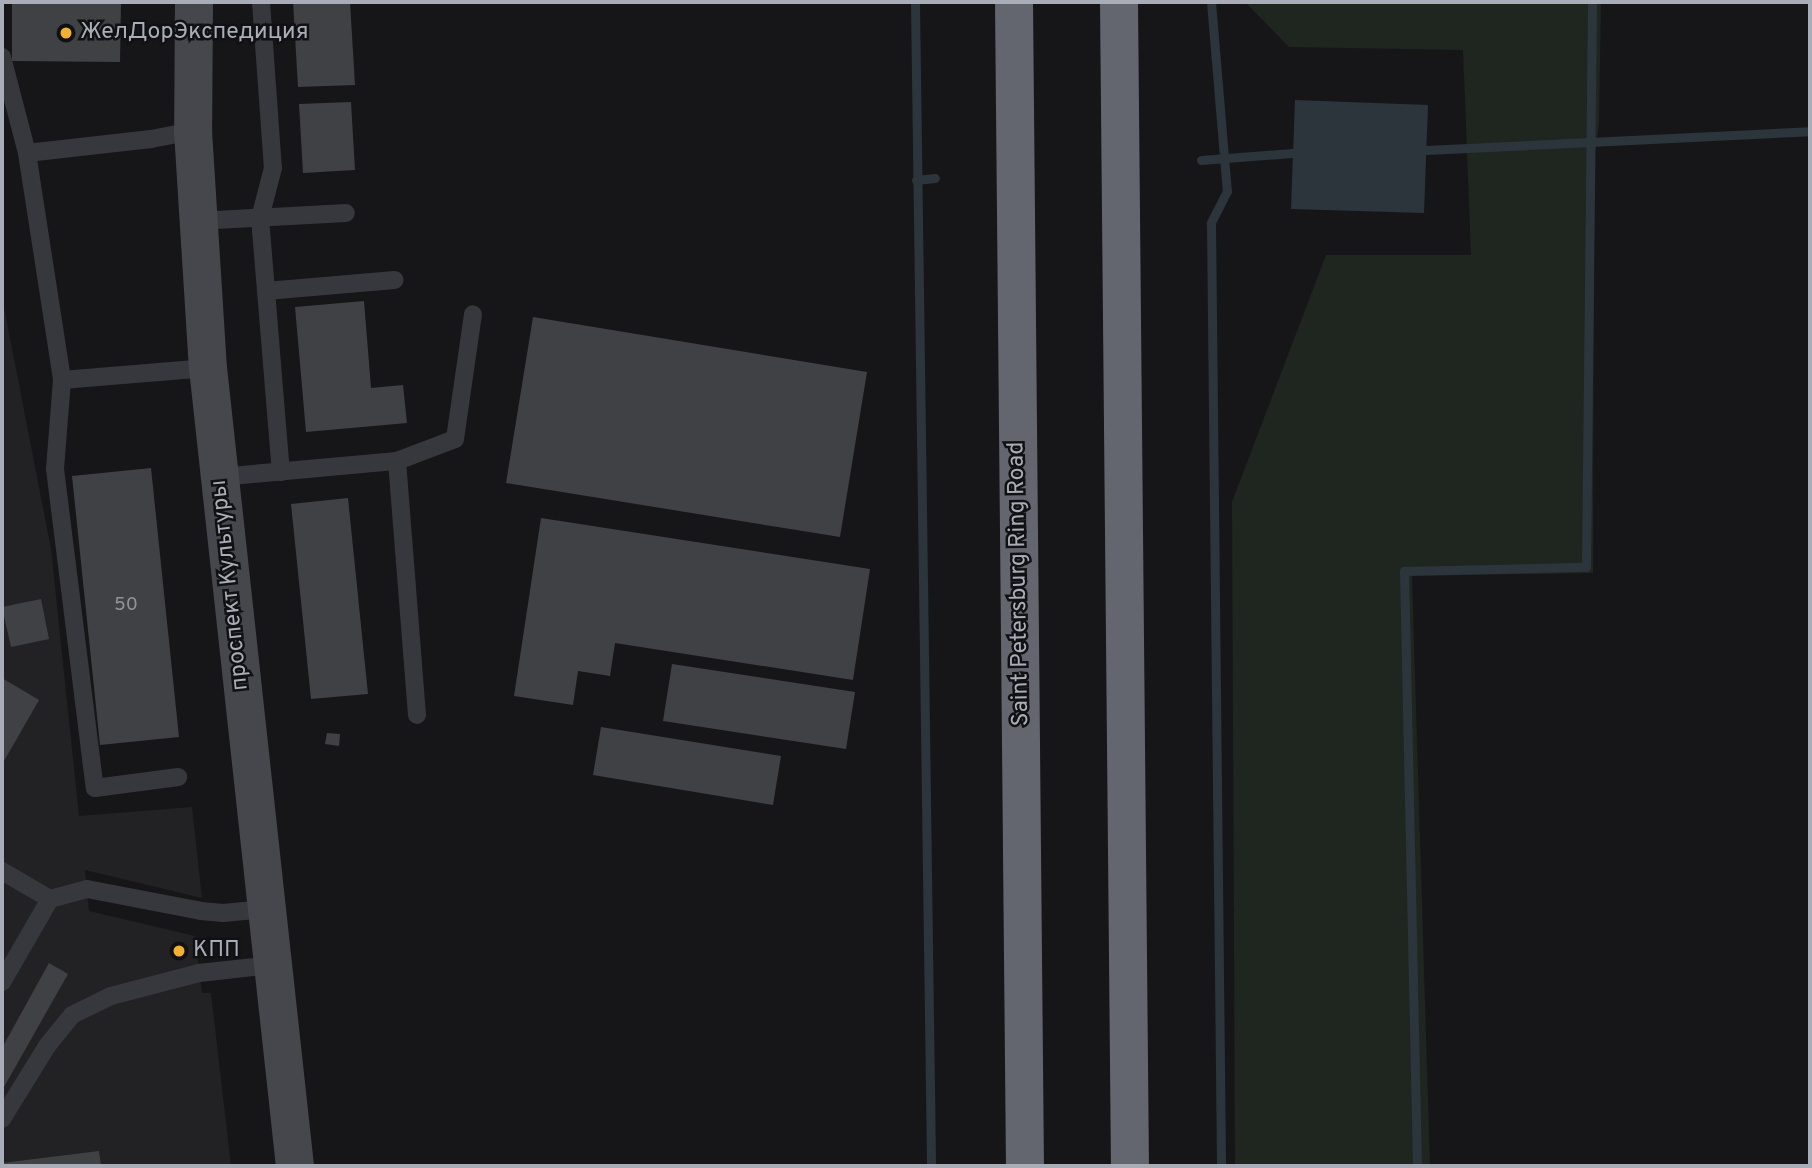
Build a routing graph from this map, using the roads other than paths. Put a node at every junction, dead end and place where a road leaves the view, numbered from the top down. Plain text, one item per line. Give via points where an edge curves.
1 (194, 2) edge
2 (261, 2) edge
3 (1014, 2) edge
4 (1119, 2) edge
5 (2, 57) edge
6 (193, 131) junction
7 (27, 153) junction
8 (345, 213) dead end
9 (260, 218) junction
10 (198, 221) junction
11 (395, 280) dead end
12 (266, 291) junction
13 (473, 314) dead end
14 (208, 368) junction
15 (62, 380) junction
16 (397, 461) junction
17 (281, 472) junction
18 (220, 477) junction
19 (418, 715) dead end
20 (178, 777) dead end
21 (2, 871) edge
22 (50, 899) junction
23 (265, 909) junction
24 (271, 965) junction
25 (2, 982) edge
26 (2, 1119) edge
27 (295, 1166) edge
28 (1025, 1166) edge
29 (1130, 1166) edge

1 - 6 street, проспект Культуры
2 - 9 lane via 274,168
3 - 28 highway, Saint Petersburg Ring Road
4 - 29 highway
5 - 7 lane
6 - 7 lane
6 - 10 street, проспект Культуры
7 - 15 lane
8 - 9 lane
9 - 10 lane
9 - 12 lane
10 - 14 street, проспект Культуры
11 - 12 lane
12 - 17 lane
13 - 16 lane via 455,439
14 - 15 lane
14 - 18 street, проспект Культуры
15 - 20 lane via 55,469 94,788
16 - 17 lane
16 - 19 lane
17 - 18 lane
18 - 23 street, проспект Культуры
21 - 22 lane
22 - 23 lane via 87,889 201,911
22 - 25 lane
23 - 24 street, проспект Культуры
24 - 26 lane via 199,973 111,996 72,1015
24 - 27 street, проспект Культуры

